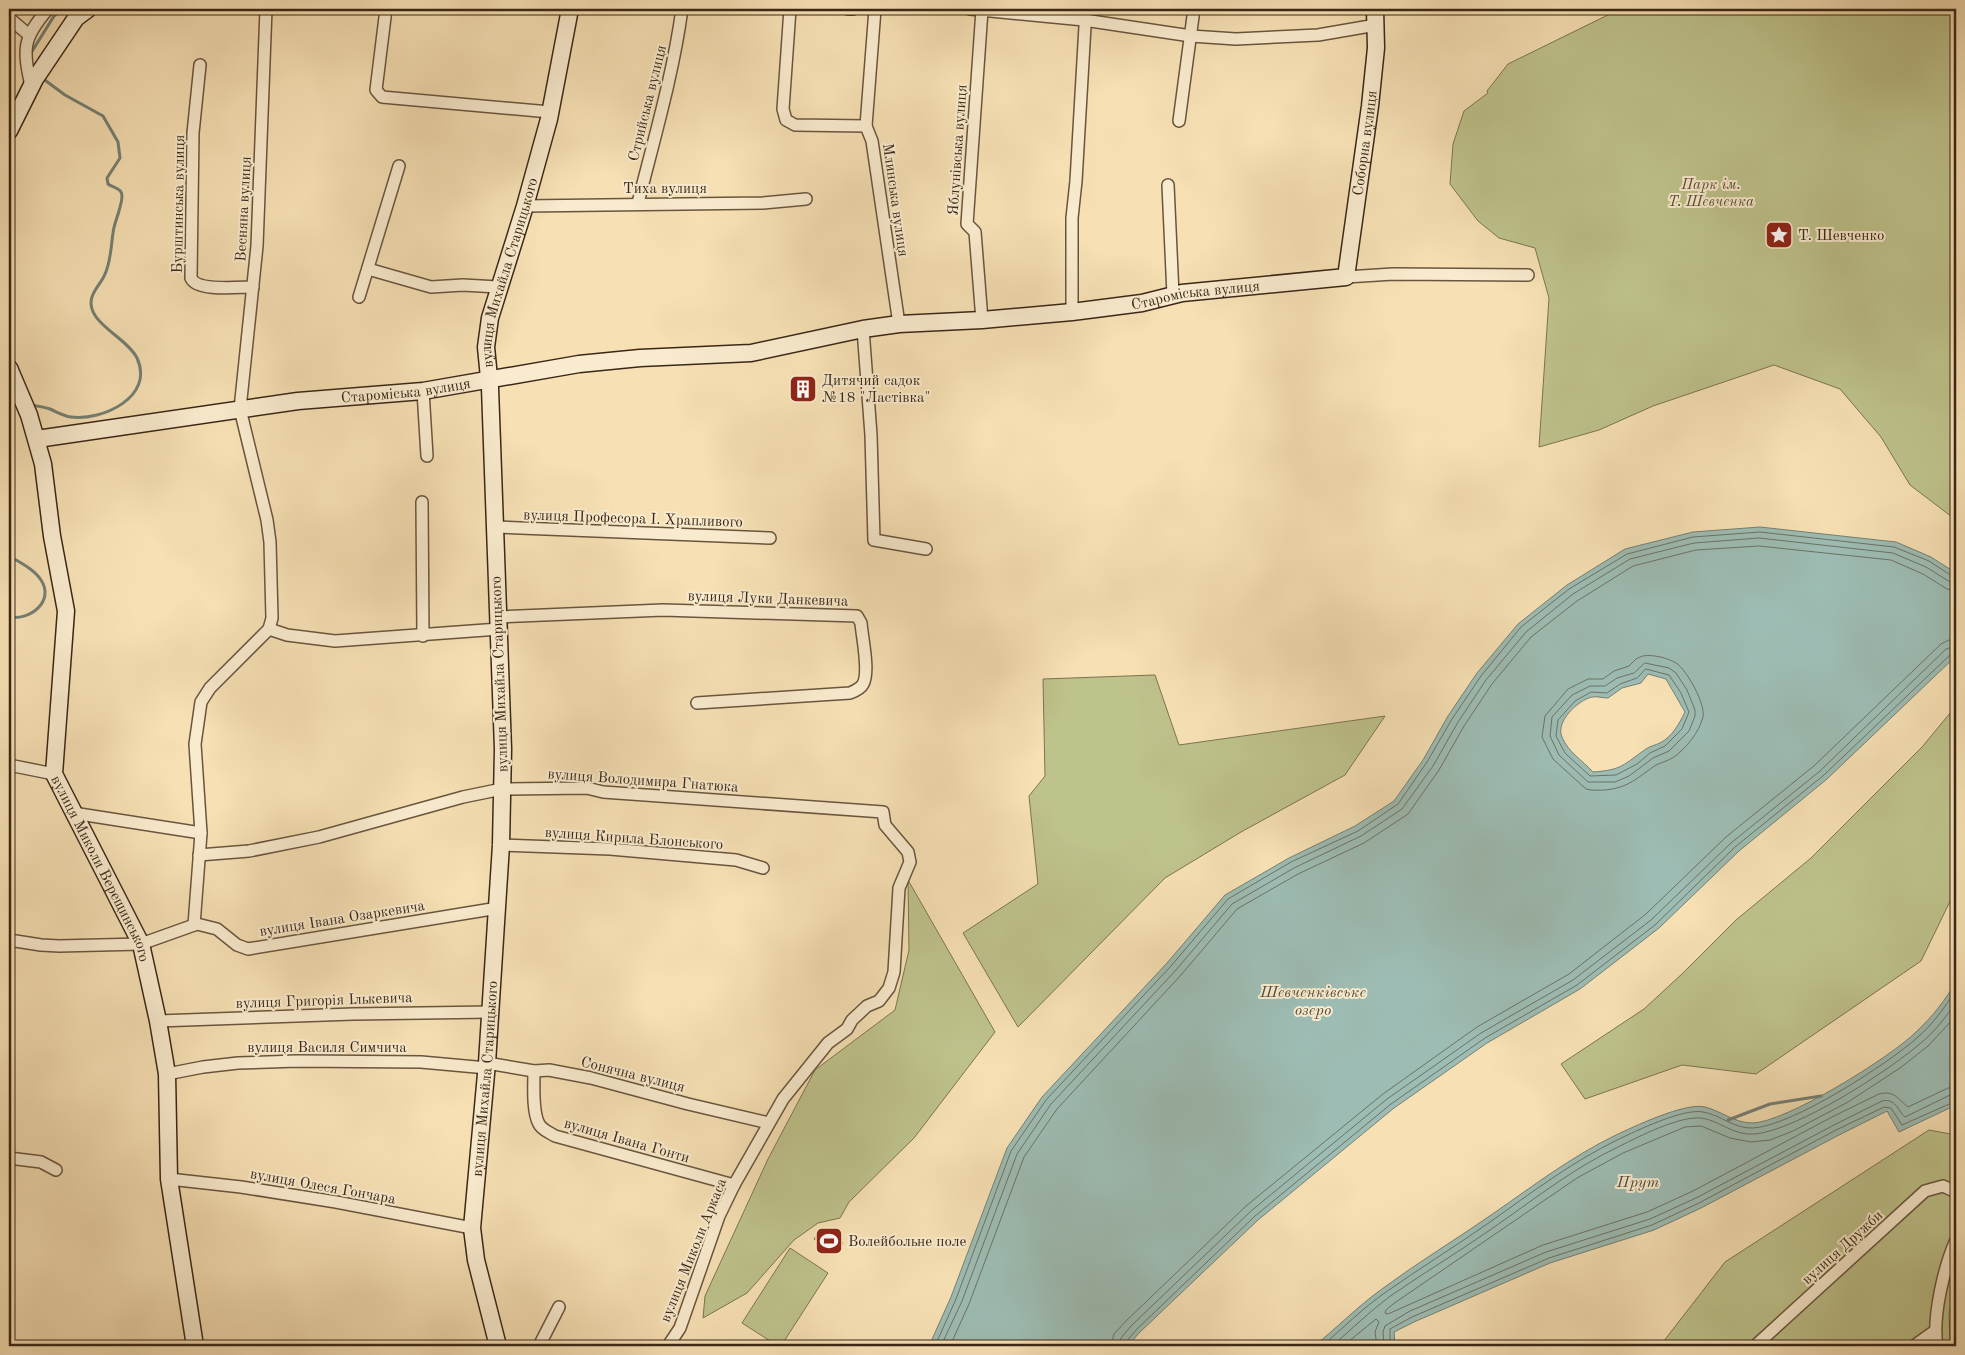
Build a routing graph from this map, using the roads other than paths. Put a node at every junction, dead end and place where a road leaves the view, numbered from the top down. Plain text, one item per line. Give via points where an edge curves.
1 (48, 9) edge
2 (88, 9) edge
3 (266, 9) edge
4 (386, 9) edge
5 (570, 9) edge
6 (682, 9) edge
7 (790, 9) edge
8 (848, 9) edge
9 (853, 9) edge
10 (875, 9) edge
11 (970, 9) edge
12 (1194, 9) edge
13 (982, 10) edge
14 (1085, 15) edge
15 (1376, 17) edge
16 (9, 18) edge
17 (29, 35) junction
18 (1191, 36) junction
19 (200, 65) dead end
20 (31, 86) junction
21 (550, 112) junction
22 (1179, 121) dead end
23 (866, 126) junction
24 (9, 132) edge
25 (399, 166) dead end
26 (1168, 185) dead end
27 (806, 199) dead end
28 (638, 203) junction
29 (525, 206) junction
30 (368, 269) junction
31 (1528, 275) dead end
32 (1346, 277) junction
33 (253, 287) junction
34 (498, 288) junction
35 (1173, 295) junction
36 (359, 297) dead end
37 (1072, 312) junction
38 (982, 320) junction
39 (899, 324) junction
40 (863, 329) junction
41 (10, 376) edge
42 (489, 380) junction
43 (423, 391) junction
44 (240, 409) junction
45 (37, 439) junction
46 (428, 456) dead end
47 (422, 502) dead end
48 (495, 527) junction
49 (770, 538) dead end
50 (926, 549) dead end
51 (499, 623) junction
52 (270, 629) junction
53 (423, 636) junction
54 (697, 703) dead end
55 (9, 765) edge
56 (54, 774) junction
57 (502, 789) junction
58 (883, 812) joint
59 (73, 813) junction
60 (201, 833) junction
61 (501, 845) junction
62 (200, 855) junction
63 (763, 868) dead end
64 (498, 908) junction
65 (194, 925) junction
66 (9, 940) edge
67 (140, 944) junction
68 (491, 1012) junction
69 (158, 1021) junction
70 (487, 1065) junction
71 (534, 1071) junction
72 (168, 1074) junction
73 (769, 1122) junction
74 (9, 1158) edge
75 (56, 1170) dead end
76 (169, 1179) junction
77 (734, 1185) junction
78 (1956, 1192) edge
79 (472, 1228) junction
80 (1956, 1240) edge
81 (559, 1307) dead end
82 (1934, 1332) junction
83 (196, 1346) edge
84 (498, 1346) edge
85 (539, 1346) edge
86 (668, 1346) edge
87 (1755, 1346) edge
88 (1914, 1346) edge
89 (1937, 1346) edge

1 - 17 street
2 - 20 street via 71,25
3 - 33 street, Весняна вулиця
4 - 21 street via 376,90 382,98
5 - 21 street, вулиця Михайла Старицького
6 - 28 street, Стрийська вулиця via 675,54
7 - 23 street via 783,100 786,120 794,125
8 - 9 street
10 - 23 street
11 - 13 street
12 - 18 street
13 - 14 street
13 - 38 street, Яблунівська вулиця via 967,224 975,232
14 - 18 street
14 - 37 street via 1072,218
15 - 18 street via 1318,35 1248,39
15 - 32 street, Соборна вулиця via 1367,130
16 - 17 street
17 - 20 street via 25,56
18 - 22 street
19 - 33 street, Бурштинська вулиця via 193,133 191,278 197,286
20 - 24 street
21 - 29 street, вулиця Михайла Старицького
23 - 39 street, Млинська вулиця via 872,141
25 - 30 street
26 - 35 street
27 - 28 street, Тиха вулиця via 753,203
28 - 29 street, Тиха вулиця
29 - 34 street, вулиця Михайла Старицького
30 - 34 street via 431,286
30 - 36 street
31 - 32 street, Староміська вулиця
32 - 35 street, Староміська вулиця
33 - 44 street, Весняна вулиця
34 - 42 street, вулиця Михайла Старицького via 487,339
35 - 37 street, Староміська вулиця via 1142,303
37 - 38 street, Староміська вулиця
38 - 39 street, Староміська вулиця
39 - 40 street, Староміська вулиця
40 - 42 street, Староміська вулиця via 752,354 579,364
40 - 50 street via 874,540
41 - 45 street, вулиця Миколи Верещинського
42 - 43 street, Староміська вулиця
42 - 48 street, вулиця Михайла Старицького
43 - 44 street, Староміська вулиця
43 - 46 street
44 - 45 street, Староміська вулиця
44 - 52 street, Весняна вулиця via 268,526
45 - 56 street, вулиця Миколи Верещинського via 66,611
47 - 53 street
48 - 49 street, вулиця Професора І. Храпливого
48 - 51 street, вулиця Михайла Старицького
51 - 53 street, вулиця Луки Данкевича
51 - 54 street, вулиця Луки Данкевича via 663,610 857,616 861,623 866,675 859,689 850,693
51 - 57 street, вулиця Михайла Старицького
52 - 53 street, вулиця Луки Данкевича via 287,635 335,641
52 - 60 street via 210,688 201,702 195,744
55 - 56 street
56 - 59 street, вулиця Миколи Верещинського
57 - 58 street, вулиця Володимира Гнатюка via 586,788 603,792
57 - 61 street, вулиця Михайла Старицького
57 - 62 street, вулиця Володимира Гнатюка via 319,838 249,851
58 - 73 street, вулиця Миколи Аркаса via 885,825 910,857 899,888 894,972 889,988 879,1001 867,1006 852,1020 848,1029 828,1043 783,1099
59 - 60 street
59 - 67 street, вулиця Миколи Верещинського
60 - 62 street
61 - 63 street, вулиця Кирила Блонського via 610,849 736,860
61 - 64 street, вулиця Михайла Старицького
62 - 65 street
64 - 65 street, вулиця Івана Озаркевича via 248,949 237,945 217,929
64 - 68 street, вулиця Михайла Старицького
65 - 67 street
66 - 67 street via 59,946
67 - 69 street, вулиця Миколи Верещинського
68 - 69 street, вулиця Григорія Ількевича
68 - 70 street, вулиця Михайла Старицького
69 - 72 street, вулиця Миколи Верещинського
70 - 71 street, Сонячна вулиця
70 - 72 street, вулиця Василя Симчича via 297,1061 238,1063
70 - 79 street, вулиця Михайла Старицького
71 - 73 street, Сонячна вулиця via 549,1070 583,1076
71 - 77 street, вулиця Івана Гонти via 538,1124 555,1136
72 - 76 street, вулиця Миколи Верещинського
73 - 77 street, вулиця Миколи Аркаса
74 - 75 street via 41,1162
76 - 79 street, вулиця Олеся Гончара via 274,1192
76 - 83 street, вулиця Миколи Верещинського
77 - 86 street, вулиця Миколи Аркаса via 719,1216 680,1328
78 - 87 street, вулиця Дружби via 1943,1186 1925,1192
79 - 84 street, вулиця Михайла Старицького via 476,1260
80 - 82 street via 1946,1266
81 - 85 street
82 - 88 street
82 - 89 street

